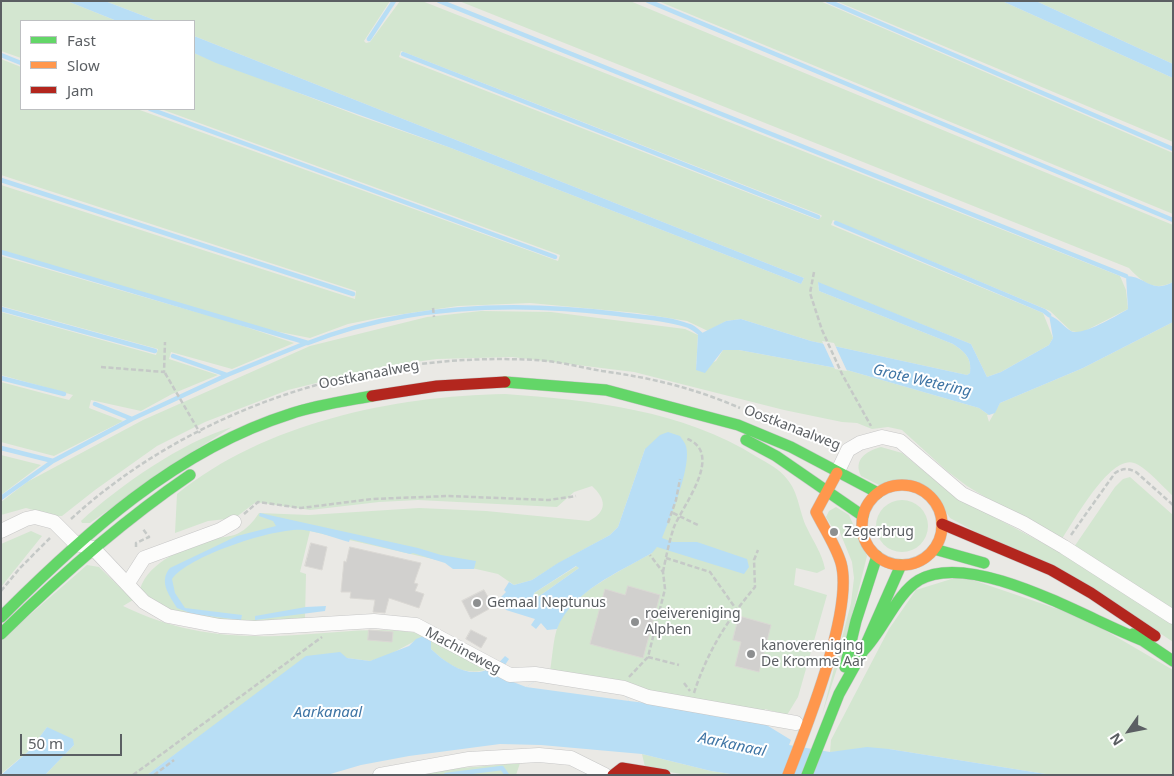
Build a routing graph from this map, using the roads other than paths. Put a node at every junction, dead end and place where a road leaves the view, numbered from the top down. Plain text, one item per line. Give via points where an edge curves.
1 (322, 408) junction
2 (713, 420) junction
3 (224, 455) dead end
4 (199, 469) dead end
5 (837, 473) junction
6 (826, 490) junction
7 (878, 493) junction
8 (863, 516) junction
9 (234, 522) road end
10 (942, 524) junction
11 (1, 531) edge
12 (76, 544) junction
13 (93, 548) junction
14 (934, 549) junction
15 (876, 556) junction
16 (901, 565) junction
17 (128, 583) junction
18 (1, 617) edge
19 (1173, 617) edge
20 (1, 634) edge
21 (1144, 641) junction
22 (1173, 648) edge
23 (863, 651) junction
24 (1173, 661) edge
25 (839, 694) junction
26 (796, 723) dead end
27 (380, 775) edge
28 (605, 775) edge
29 (613, 775) edge
30 (665, 775) edge
31 (788, 775) edge
32 (807, 775) edge

1 - 2 main road, Oostkanaalweg via 426,385 522,382 646,398
1 - 3 main road, Oostkanaalweg
1 - 12 main road, Oostkanaalweg via 308,408 287,415 209,450 160,479
2 - 5 main road, Oostkanaalweg via 738,425 776,441
2 - 6 main road, Oostkanaalweg via 776,456
4 - 13 main road
5 - 6 main road, Oostkanaalweg
5 - 7 main road, Oostkanaalweg
5 - 19 street, Oostkanaalweg via 848,450 877,437 900,441 962,494 1023,523
6 - 8 main road, Oostkanaalweg
6 - 31 main road via 816,512 841,563 844,590 832,645
7 - 8 main road
7 - 10 main road via 895,486 919,490 933,501
8 - 15 main road via 864,538
9 - 17 street via 144,558
10 - 14 main road
10 - 22 main road via 1052,570
11 - 12 street via 35,517 54,522
12 - 13 street
12 - 18 main road, Oostkanaalweg
13 - 17 street, Machineweg
13 - 20 main road
14 - 16 main road via 919,561
14 - 21 main road via 999,568 1070,596
15 - 16 main road via 888,563
15 - 25 main road
16 - 23 main road
17 - 26 street, Machineweg via 144,602 168,616 188,621 255,628 374,621 416,625 510,675 535,674 621,688 648,697
21 - 23 main road via 1126,636 1048,598 975,574 946,570 930,574 911,586 874,642
21 - 24 main road
23 - 25 main road
25 - 32 main road
27 - 28 street via 468,759 539,755 571,758
29 - 30 main road via 622,768

